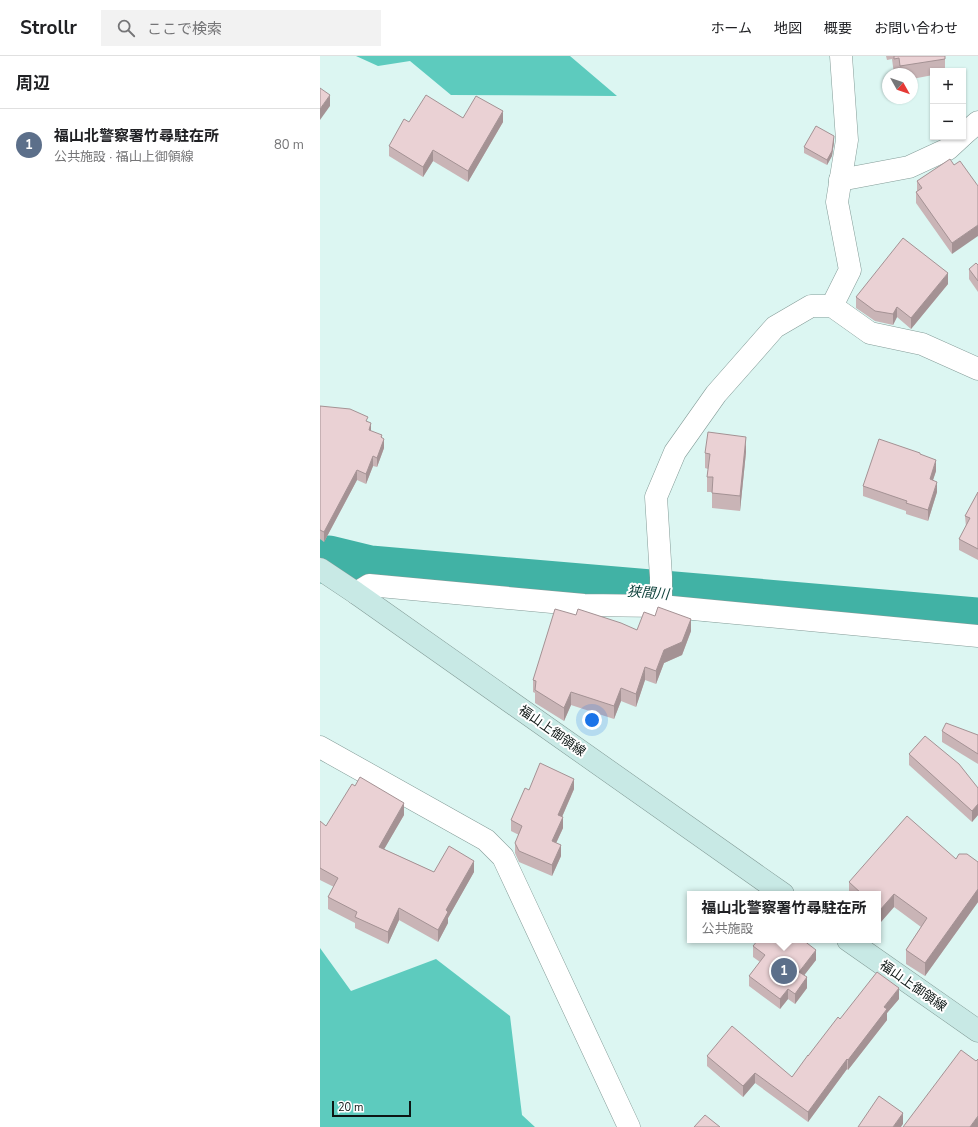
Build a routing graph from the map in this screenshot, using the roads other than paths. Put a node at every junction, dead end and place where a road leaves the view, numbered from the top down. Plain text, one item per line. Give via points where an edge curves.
1 (841, 56) edge
2 (978, 122) edge
3 (966, 132) edge
4 (958, 140) edge
5 (840, 180) junction
6 (832, 306) junction
7 (978, 369) edge
8 (322, 572) edge
9 (356, 593) junction
10 (661, 606) junction
11 (978, 636) edge
12 (320, 747) edge
13 (779, 891) edge
14 (852, 943) edge
15 (978, 1031) edge
16 (629, 1127) edge

1 - 5 street via 847,140
2 - 3 street
4 - 5 street via 948,149 909,167
5 - 6 street via 837,202 850,270
6 - 7 street via 870,333 922,344
6 - 10 street via 811,306 775,326 716,394 675,452 656,497
8 - 9 main road, 福山上御領線
9 - 10 street via 368,585 584,605
9 - 13 main road, 福山上御領線
10 - 11 street
12 - 16 street via 486,840 503,857
14 - 15 main road, 福山上御領線

